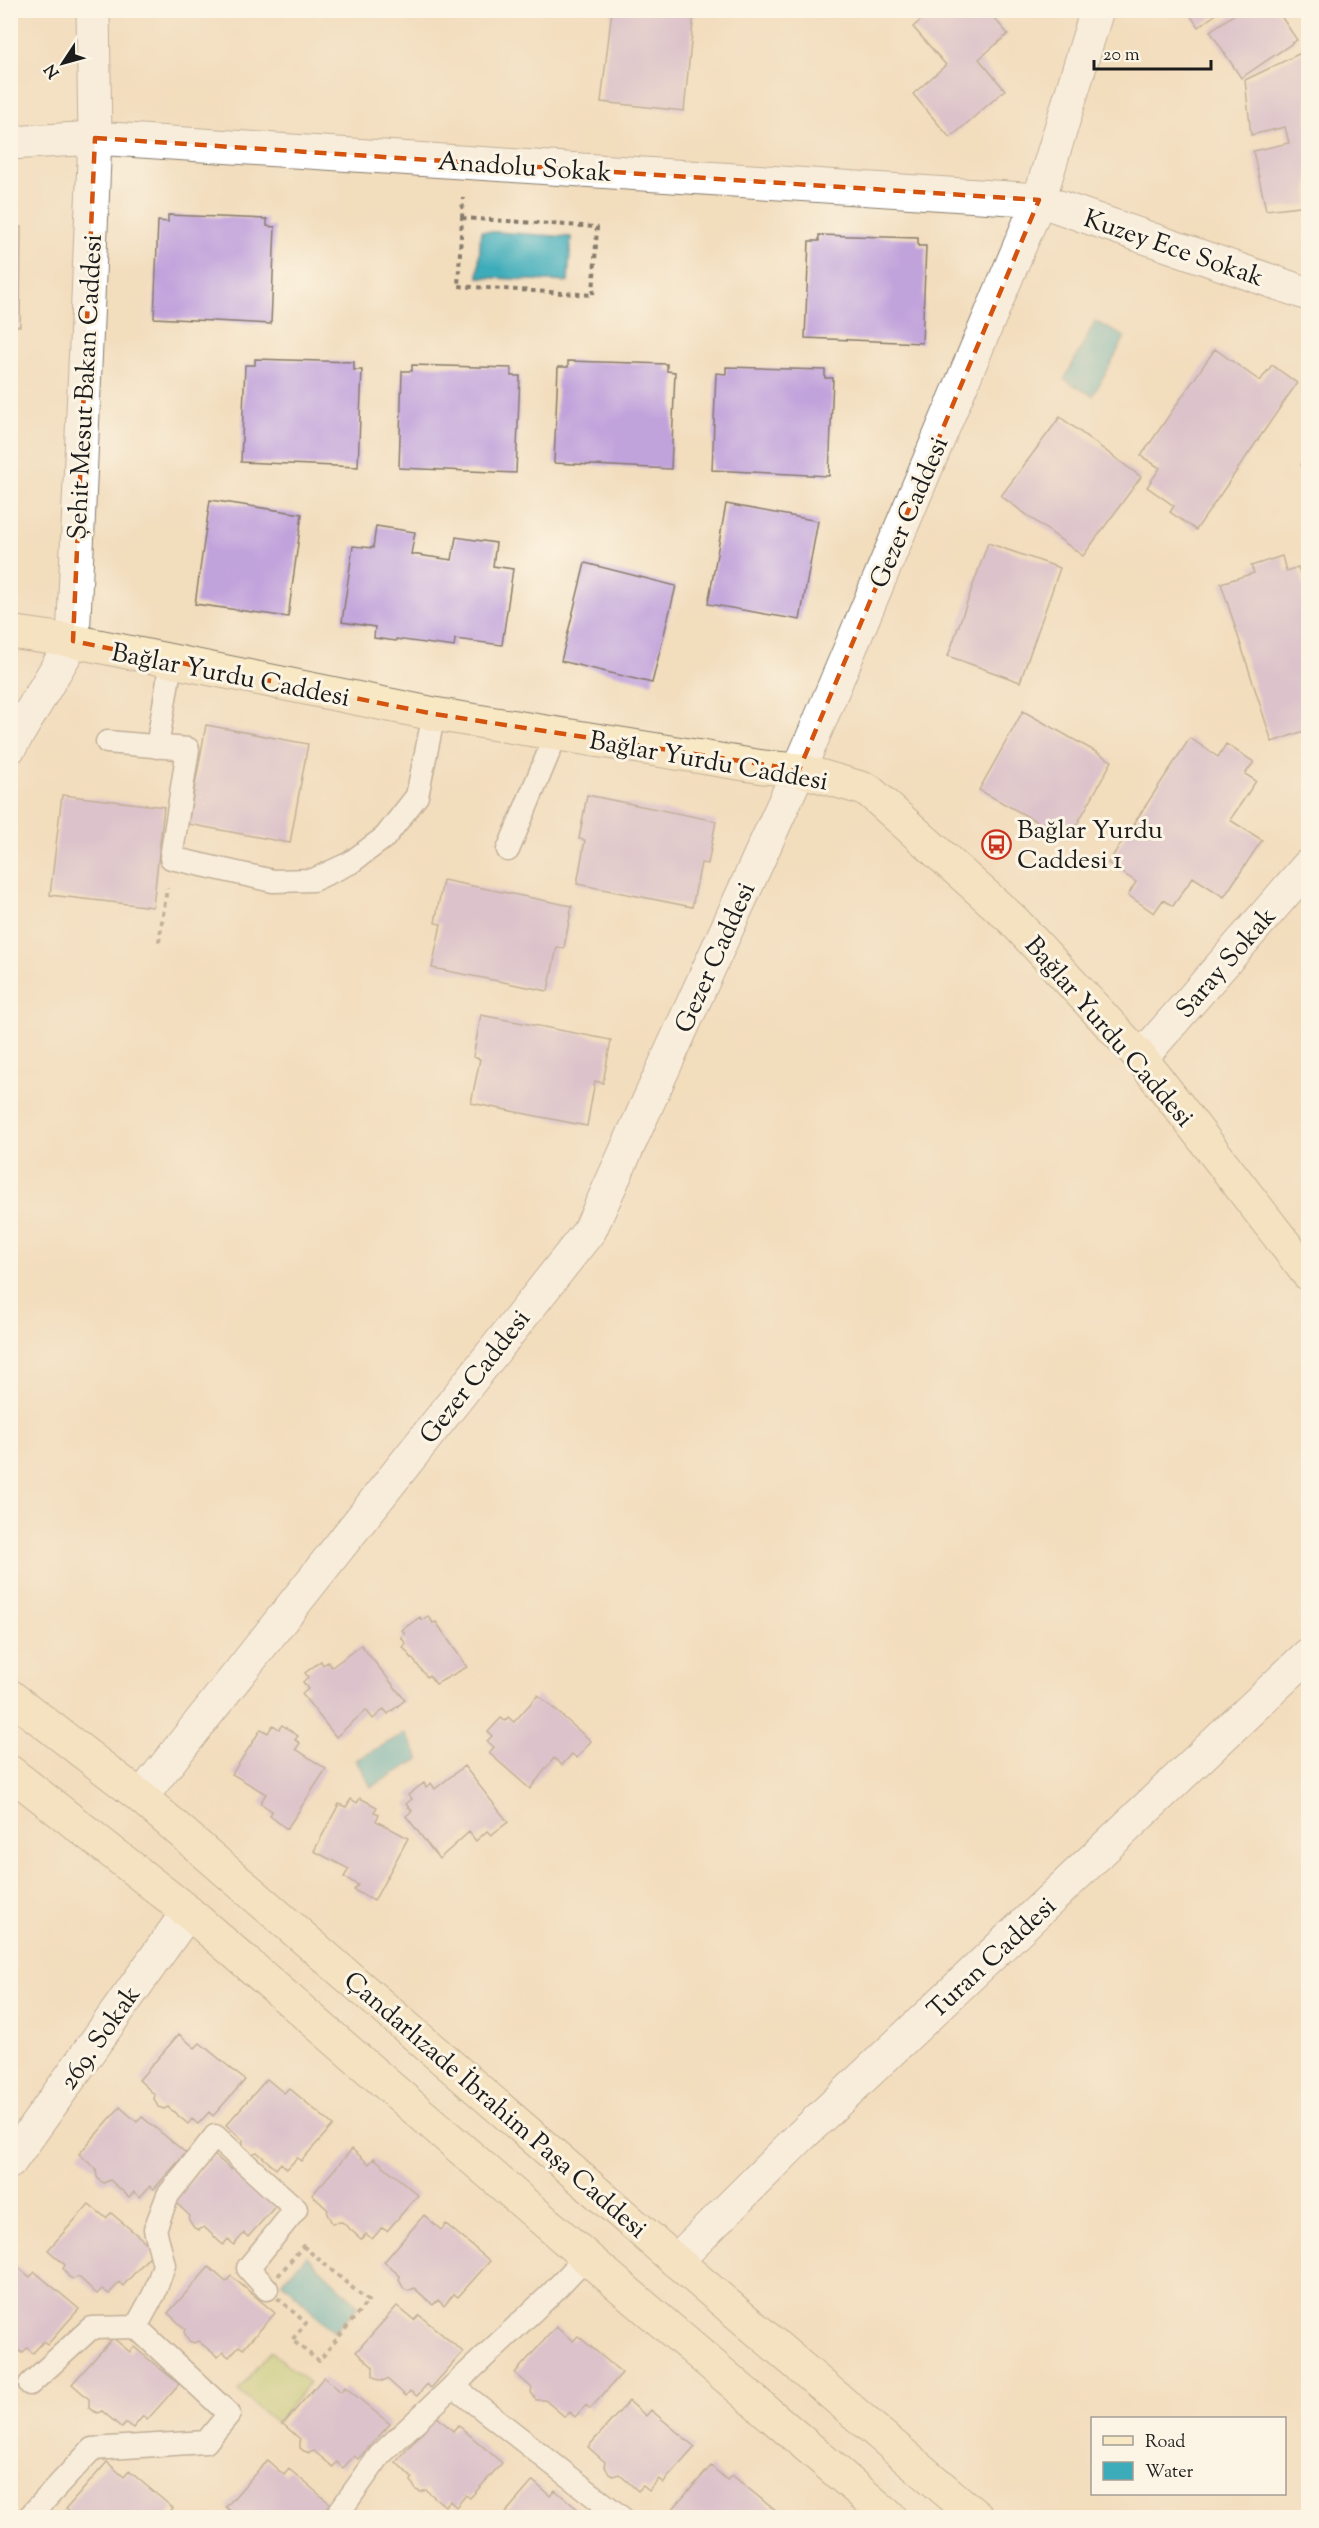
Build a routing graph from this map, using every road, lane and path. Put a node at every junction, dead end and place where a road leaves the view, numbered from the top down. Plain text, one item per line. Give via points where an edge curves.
1 (93, 10) edge
2 (1097, 10) edge
3 (95, 138) junction
4 (10, 143) edge
5 (1039, 200) junction
6 (597, 227) joint
7 (1308, 294) edge
8 (10, 632) edge
9 (73, 641) junction
10 (171, 663) junction
11 (434, 714) junction
12 (556, 735) junction
13 (107, 742) dead end
14 (10, 747) edge
15 (157, 747) junction
16 (799, 770) junction
17 (508, 850) dead end
18 (171, 858) junction
19 (1308, 866) edge
20 (159, 942) dead end
21 (1141, 1058) junction
22 (1308, 1274) edge
23 (1308, 1655) edge
24 (10, 1696) edge
25 (10, 1772) edge
26 (141, 1797) junction
27 (188, 1912) junction
28 (10, 2162) edge
29 (586, 2258) junction
30 (676, 2261) junction
31 (267, 2289) junction
32 (136, 2327) junction
33 (30, 2384) dead end
34 (453, 2386) junction
35 (877, 2512) edge
36 (28, 2517) edge
37 (335, 2517) edge
38 (622, 2517) edge
39 (978, 2517) edge

1 - 3 street, Şehit Mesut Bakan Caddesi
2 - 5 street, Gezer Caddesi
3 - 4 street, Anadolu Sokak
3 - 5 street, Anadolu Sokak
3 - 9 street, Şehit Mesut Bakan Caddesi
5 - 7 street, Kuzey Ece Sokak
5 - 16 street, Gezer Caddesi
6 - 6 path via 593,295 458,286 462,218
8 - 9 main road, Bağlar Yurdu Caddesi
9 - 10 main road, Bağlar Yurdu Caddesi
9 - 14 street, Şehit Mesut Bakan Caddesi
10 - 11 main road, Bağlar Yurdu Caddesi
10 - 15 lane
11 - 12 main road, Bağlar Yurdu Caddesi
11 - 18 lane via 417,796 385,837 350,863 313,880 273,881
12 - 16 main road, Bağlar Yurdu Caddesi
12 - 17 lane
13 - 15 lane
15 - 18 lane via 188,749
16 - 21 main road, Bağlar Yurdu Caddesi via 868,790 1013,920
16 - 26 street, Gezer Caddesi via 590,1230
18 - 20 path
19 - 21 street, Saray Sokak
21 - 22 main road, Bağlar Yurdu Caddesi
23 - 30 street, Turan Caddesi via 809,2129
24 - 26 main road, Çandarlızade İbrahim Paşa Caddesi
25 - 27 main road
26 - 30 main road, Çandarlızade İbrahim Paşa Caddesi
27 - 28 street, 269. Sokak
27 - 29 main road
29 - 34 lane
29 - 35 main road
30 - 39 main road, Çandarlızade İbrahim Paşa Caddesi
31 - 31 path via 306,2323 292,2340 319,2361 368,2301 303,2246
31 - 32 lane via 248,2268 296,2209 215,2136 168,2195 155,2229 164,2265
32 - 33 lane via 91,2328
32 - 36 lane via 229,2414 207,2442 92,2449
34 - 37 lane via 380,2456
34 - 38 lane

